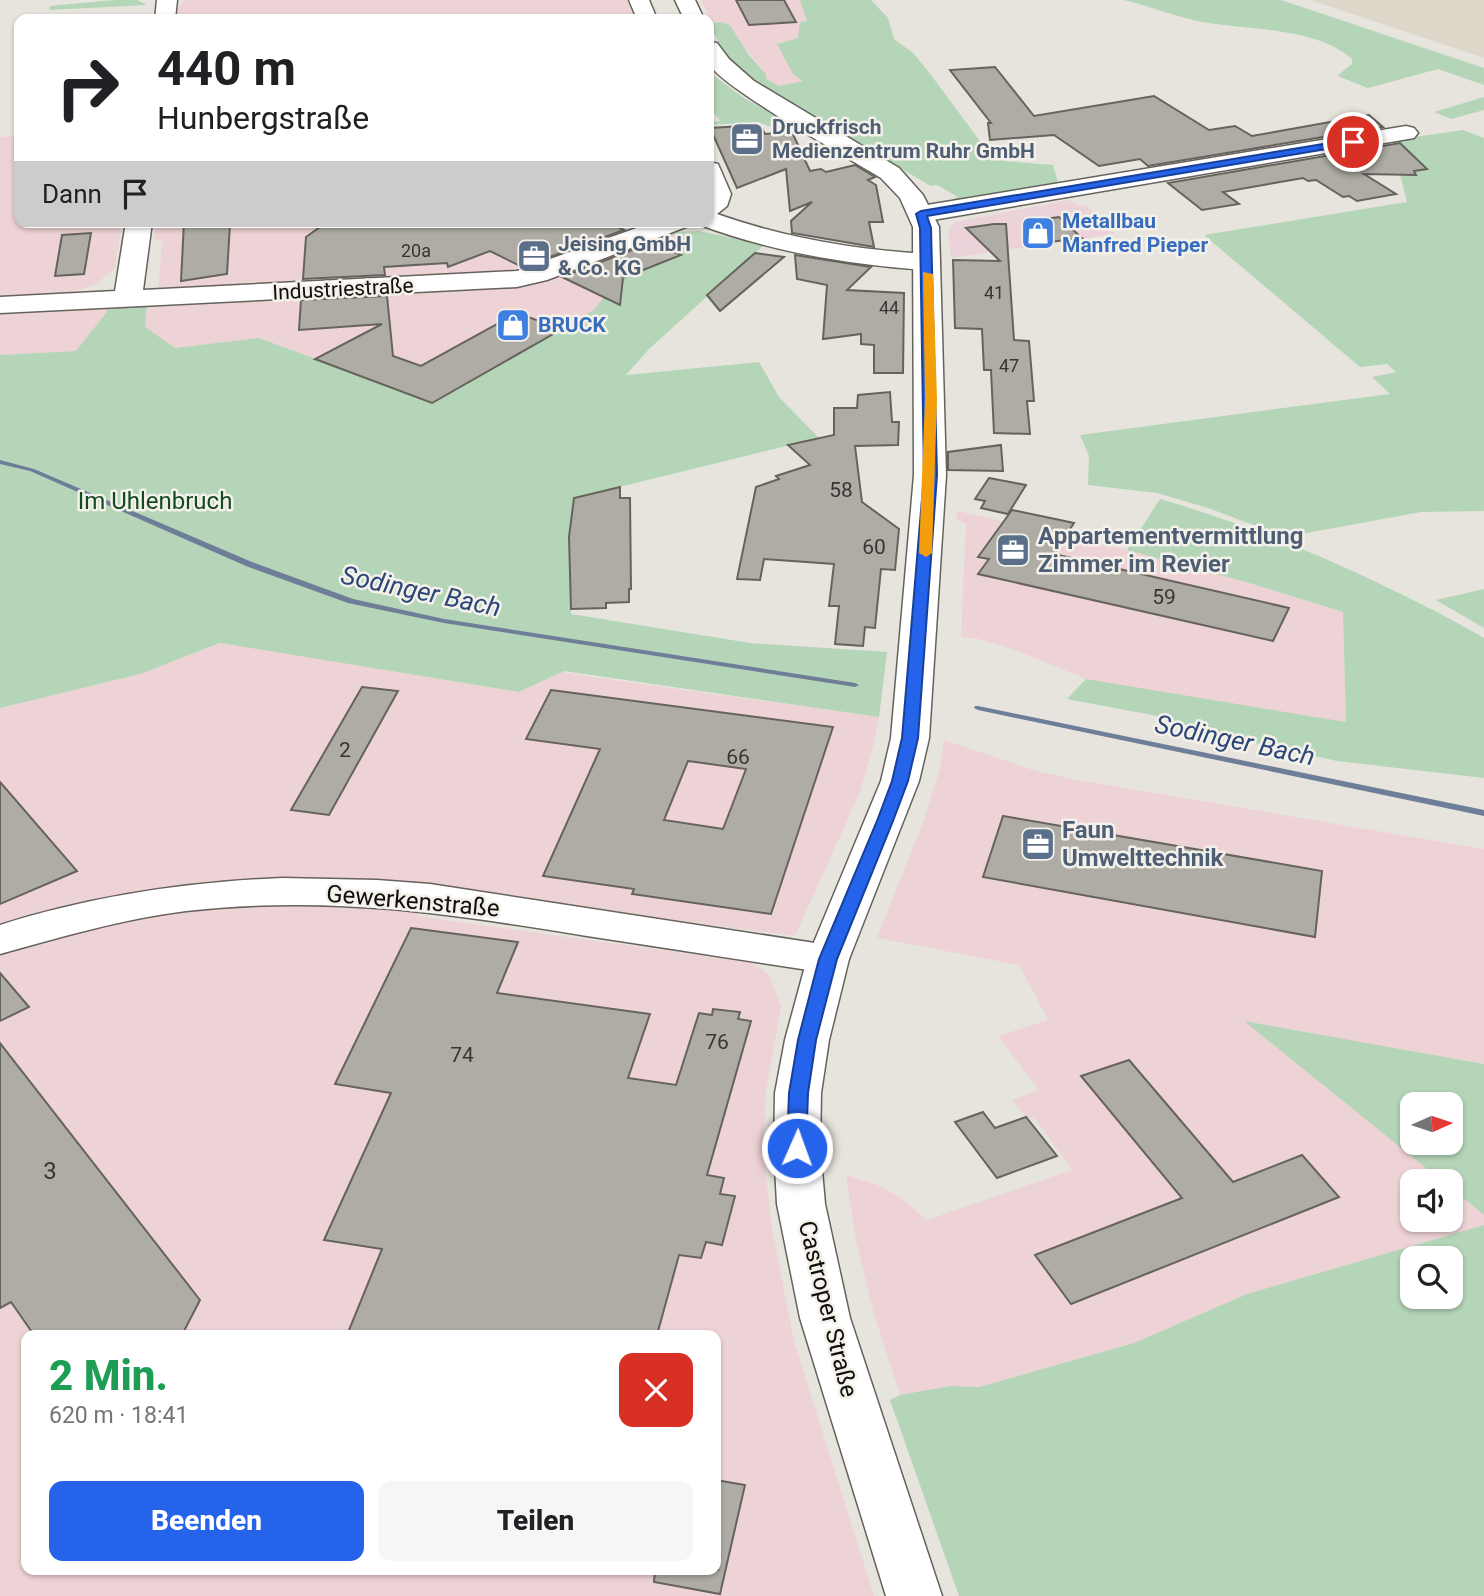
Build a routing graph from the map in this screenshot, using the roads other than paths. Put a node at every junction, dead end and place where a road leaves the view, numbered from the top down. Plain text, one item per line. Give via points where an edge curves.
1 (714, 55) edge
2 (1406, 132) dead end
3 (714, 182) edge
4 (714, 206) edge
5 (921, 214) junction
6 (714, 222) edge
7 (138, 228) edge
8 (661, 228) edge
9 (927, 262) junction
10 (128, 297) junction
11 (0, 305) edge
12 (0, 940) edge
13 (828, 959) junction
14 (914, 1596) edge

1 - 5 street, Castroper Straße via 746,86 890,173
2 - 5 street
3 - 4 street via 719,194
5 - 9 street, Castroper Straße
6 - 9 street via 748,234 864,258
7 - 10 street
8 - 10 street, Industriestraße via 517,279
9 - 13 street, Castroper Straße via 930,475 910,738 889,811
10 - 11 street, Industriestraße
12 - 13 street, Gewerkenstraße via 37,926 152,903 266,890 378,893
13 - 14 street, Castroper Straße via 798,1093 802,1204 825,1318

